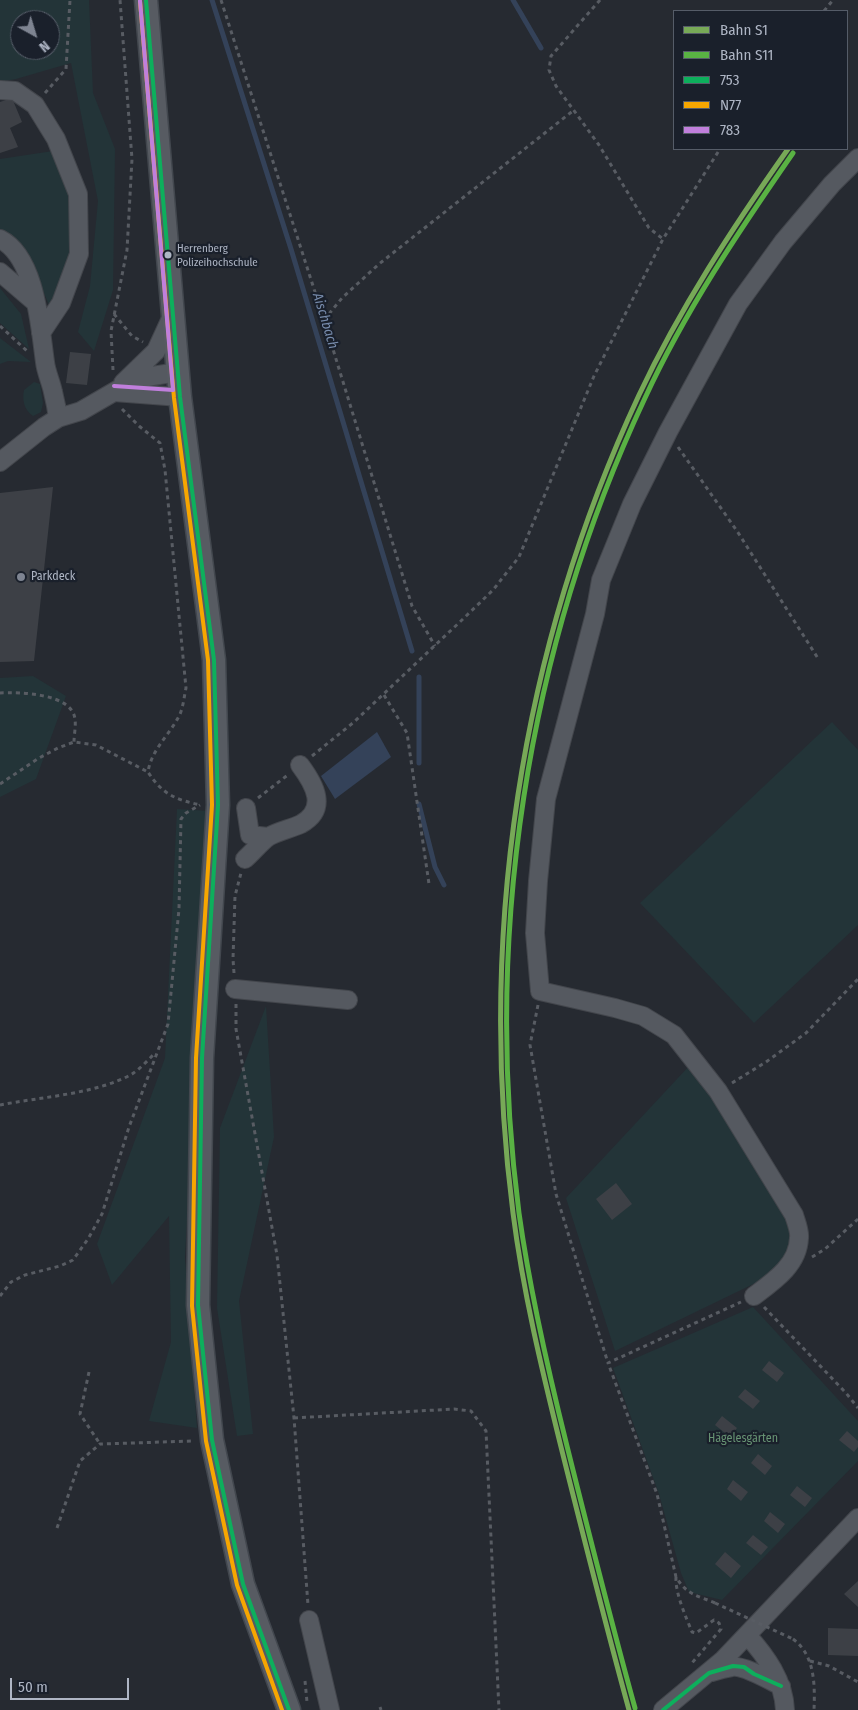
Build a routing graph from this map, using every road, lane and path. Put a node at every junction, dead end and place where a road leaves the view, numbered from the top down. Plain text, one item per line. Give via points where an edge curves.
1 (70, 0) edge
2 (120, 0) edge
3 (146, 0) edge
4 (221, 0) edge
5 (600, 0) edge
6 (0, 90) edge
7 (34, 105) junction
8 (574, 110) junction
9 (719, 150) edge
10 (858, 158) edge
11 (0, 239) edge
12 (663, 239) junction
13 (0, 272) edge
14 (37, 304) junction
15 (173, 314) junction
16 (324, 320) junction
17 (0, 326) edge
18 (41, 333) junction
19 (44, 352) junction
20 (178, 372) junction
21 (114, 392) junction
22 (180, 397) junction
23 (58, 418) junction
24 (668, 432) junction
25 (0, 462) edge
26 (435, 646) junction
27 (819, 660) dead end
28 (0, 692) edge
29 (384, 695) junction
30 (74, 742) junction
31 (300, 765) junction
32 (148, 772) junction
33 (0, 784) edge
34 (209, 805) junction
35 (246, 808) joint
36 (268, 837) junction
37 (245, 859) joint
38 (429, 884) dead end
39 (858, 979) edge
40 (236, 989) junction
41 (540, 991) junction
42 (348, 1000) dead end
43 (156, 1053) junction
44 (718, 1091) junction
45 (0, 1106) edge
46 (858, 1219) edge
47 (809, 1259) dead end
48 (0, 1296) edge
49 (754, 1296) junction
50 (608, 1363) junction
51 (89, 1372) dead end
52 (858, 1408) edge
53 (294, 1418) junction
54 (212, 1440) junction
55 (100, 1444) junction
56 (858, 1518) edge
57 (57, 1528) dead end
58 (676, 1577) junction
59 (309, 1620) joint
60 (747, 1635) junction
61 (810, 1661) junction
62 (690, 1664) dead end
63 (709, 1673) junction
64 (858, 1682) edge
65 (781, 1686) junction
66 (669, 1706) edge
67 (289, 1710) edge
68 (330, 1710) edge
69 (499, 1710) edge
70 (785, 1710) edge
71 (814, 1710) edge

1 - 7 path via 66,69
2 - 21 path via 132,159 127,250 111,331
3 - 15 main road
4 - 16 path
5 - 8 path via 551,56 548,70
6 - 7 street via 15,90
7 - 18 street via 56,139 78,194 79,254 61,302
8 - 12 path via 600,146 649,228
8 - 16 path via 379,264 342,298
9 - 12 path
10 - 24 street via 783,242 738,304
11 - 14 street via 8,243 27,271
12 - 26 path via 594,376 519,557 493,590
13 - 14 street
14 - 18 street
15 - 20 main road
15 - 21 street via 156,350
16 - 26 path via 412,606
17 - 19 path via 32,355
18 - 19 street
19 - 23 street
20 - 21 street via 146,377
20 - 22 main road
21 - 22 street
21 - 23 street via 81,411
21 - 32 path via 122,408 160,443 186,688 180,716 155,752
22 - 34 main road via 214,660
23 - 25 street
24 - 27 path via 737,531
24 - 41 street via 632,504 601,580 546,799 535,933
26 - 29 path
28 - 30 path via 42,695 69,707 75,718
29 - 31 path
29 - 38 path via 408,733
30 - 32 path via 96,745
30 - 33 path via 39,758
31 - 35 path
31 - 36 street via 311,779 318,800 314,814 301,824
32 - 34 path via 156,785 175,798
34 - 43 path via 186,813 181,819 175,960 168,1024
34 - 54 main road via 198,1305
35 - 36 street via 250,835
36 - 37 street
37 - 40 path via 235,896 233,959
39 - 44 path via 806,1033
40 - 42 street
40 - 53 path via 236,1029 277,1255
41 - 44 street via 643,1016 674,1035
41 - 50 path via 530,1045 539,1103 556,1194
43 - 45 path via 120,1080
43 - 48 path via 102,1214 88,1239 73,1260 25,1275 11,1282
44 - 49 street via 794,1214 799,1237 795,1256 778,1278
46 - 47 path
49 - 50 path
49 - 52 path
50 - 58 path via 657,1494
51 - 55 path via 80,1414
53 - 59 path
53 - 69 path via 454,1409 471,1411 480,1421 486,1430
54 - 55 path
54 - 67 main road via 243,1584
55 - 57 path via 80,1461
56 - 60 street
58 - 61 path, bridge via 683,1588 696,1596 793,1639
58 - 62 path via 692,1632 696,1633 714,1620 721,1630
59 - 68 street
60 - 63 street
60 - 65 street
61 - 64 path via 830,1666
61 - 71 path
63 - 65 street via 733,1666
63 - 66 street
65 - 70 street

